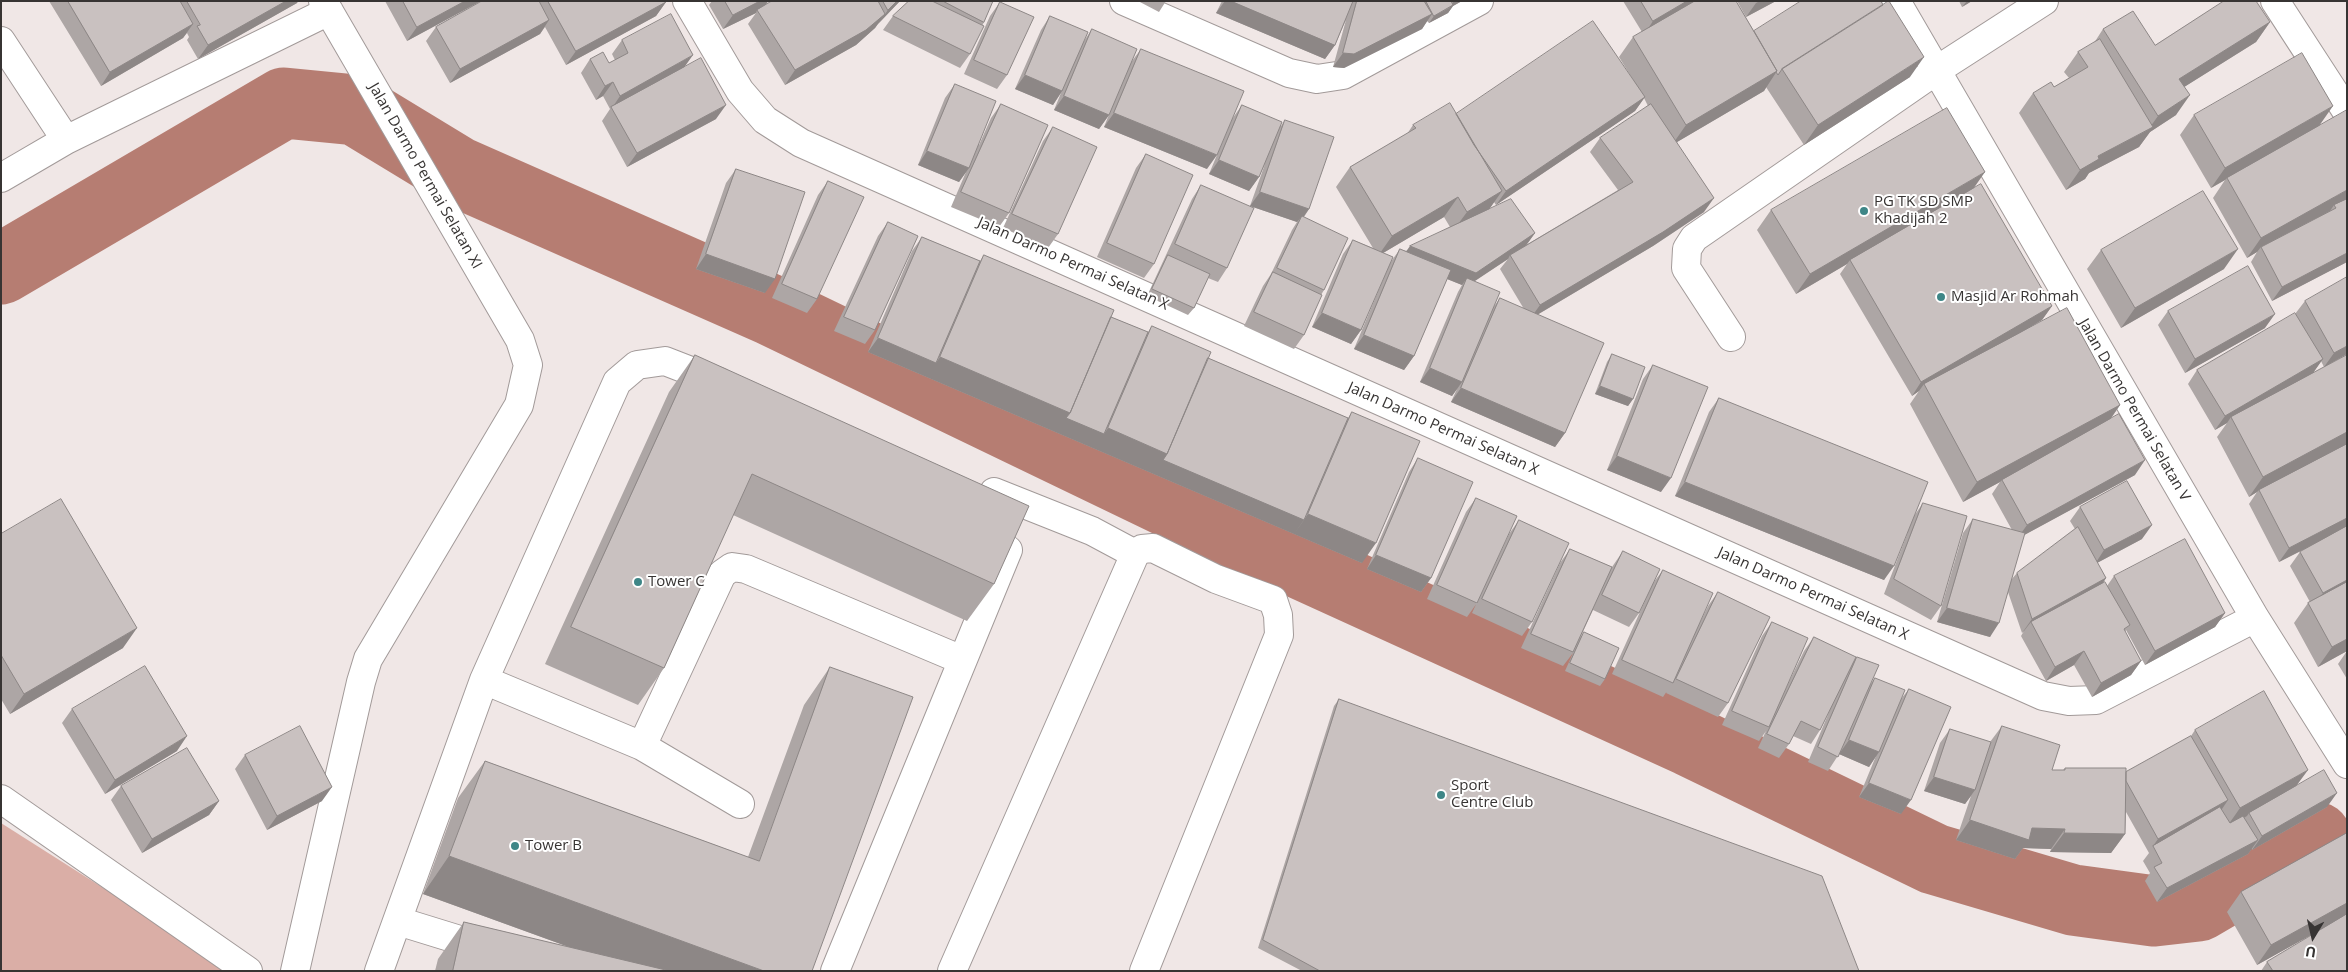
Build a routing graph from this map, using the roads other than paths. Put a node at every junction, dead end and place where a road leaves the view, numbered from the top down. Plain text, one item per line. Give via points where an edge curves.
1 (687, 1) edge
2 (1124, 1) edge
3 (1479, 1) edge
4 (1896, 1) edge
5 (2044, 1) edge
6 (2275, 1) edge
7 (326, 6) edge
8 (1, 41) edge
9 (1937, 70) junction
10 (2347, 112) edge
11 (66, 140) junction
12 (1, 178) edge
13 (1730, 337) dead end
14 (739, 390) edge
15 (971, 483) edge
16 (1026, 505) junction
17 (1135, 554) junction
18 (2255, 618) junction
19 (962, 660) junction
20 (484, 680) junction
21 (642, 746) junction
22 (2347, 764) edge
23 (1, 799) edge
24 (740, 804) dead end
25 (398, 921) junction
26 (248, 971) edge
27 (295, 971) edge
28 (379, 971) edge
29 (560, 971) edge
30 (835, 971) edge
31 (952, 971) edge
32 (1144, 971) edge

1 - 18 street, Jalan Darmo Permai Selatan X via 740,91 766,120 801,143 2043,696 2069,701 2096,700
2 - 3 street via 1289,73 1317,79 1343,75
4 - 9 street, Jalan Darmo Permai Selatan V
5 - 9 street
6 - 10 street
7 - 11 street, Jalan Darmo Permai Selatan XI
7 - 27 street, Jalan Darmo Permai Selatan XI via 520,340 528,365 519,405 368,659
8 - 11 street
9 - 13 street via 1694,238 1687,249 1686,268
9 - 18 street, Jalan Darmo Permai Selatan V
11 - 12 street, Jalan Darmo Permai Selatan XI
14 - 20 street via 665,361 637,366 617,382
15 - 16 street
16 - 17 street via 1092,530
16 - 19 street
17 - 31 street
17 - 32 street via 1142,549 1153,548 1216,580 1273,600 1278,615 1278,634
18 - 22 street, Jalan Darmo Permai Selatan V
19 - 21 street via 746,569 732,567 722,574
19 - 30 street
20 - 21 street
20 - 25 street
21 - 24 street
23 - 26 street
25 - 28 street
25 - 29 street

